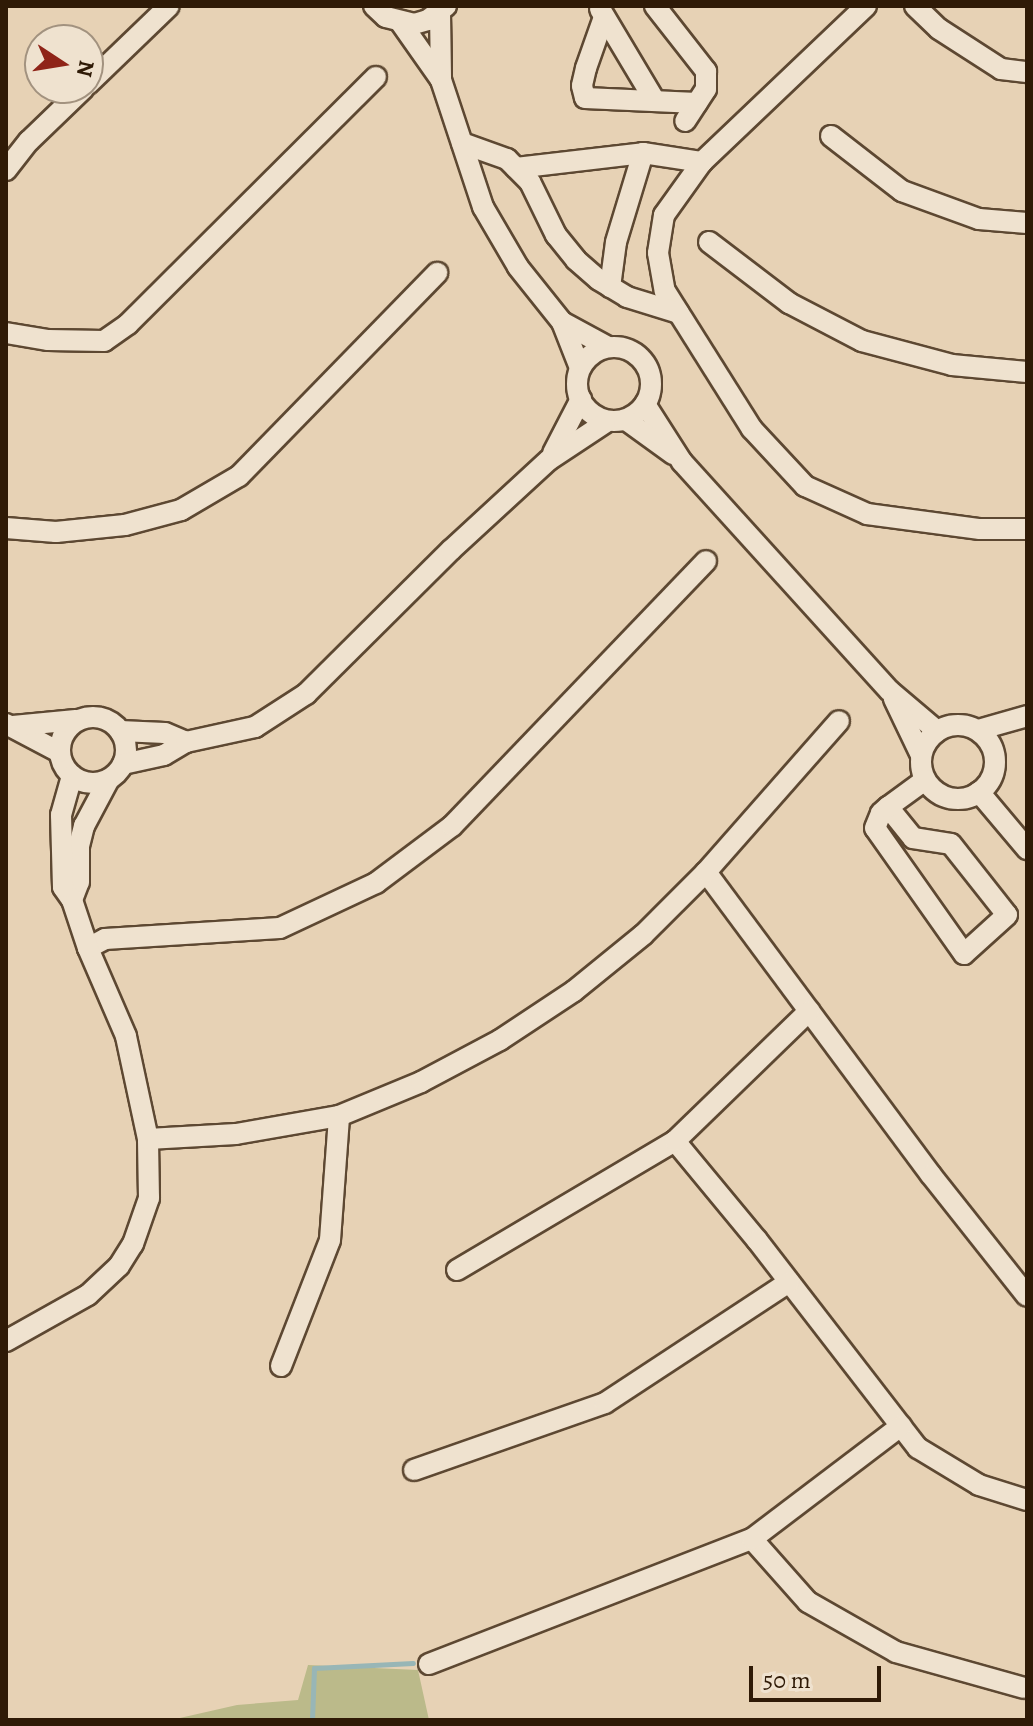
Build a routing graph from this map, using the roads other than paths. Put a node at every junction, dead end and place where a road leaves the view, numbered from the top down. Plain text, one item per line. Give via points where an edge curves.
1 (169, 6) edge
2 (374, 6) edge
3 (655, 6) edge
4 (866, 6) edge
5 (915, 6) edge
6 (443, 10) edge
7 (601, 11) edge
8 (401, 23) junction
9 (104, 69) edge
10 (1027, 72) edge
11 (376, 77) dead end
12 (441, 80) junction
13 (655, 101) junction
14 (697, 103) junction
15 (67, 104) edge
16 (685, 121) dead end
17 (831, 136) dead end
18 (462, 143) junction
19 (643, 153) junction
20 (702, 162) junction
21 (516, 168) junction
22 (6, 170) edge
23 (1027, 223) edge
24 (709, 242) dead end
25 (437, 273) dead end
26 (610, 287) junction
27 (679, 313) junction
28 (562, 322) junction
29 (6, 333) edge
30 (608, 347) junction
31 (580, 368) junction
32 (1027, 372) edge
33 (581, 399) junction
34 (645, 404) junction
35 (626, 420) junction
36 (605, 423) junction
37 (549, 460) junction
38 (682, 462) junction
39 (6, 528) edge
40 (1027, 529) edge
41 (706, 561) dead end
42 (890, 691) junction
43 (1023, 718) edge
44 (76, 720) junction
45 (839, 721) dead end
46 (10, 725) edge
47 (978, 730) junction
48 (120, 731) junction
49 (937, 731) junction
50 (186, 742) junction
51 (59, 752) junction
52 (921, 755) junction
53 (994, 759) junction
54 (116, 772) junction
55 (72, 776) junction
56 (925, 780) junction
57 (979, 792) junction
58 (888, 807) junction
59 (1027, 849) edge
60 (706, 872) junction
61 (72, 900) junction
62 (88, 948) junction
63 (809, 1011) junction
64 (339, 1116) junction
65 (148, 1139) junction
66 (675, 1141) junction
67 (457, 1270) dead end
68 (789, 1282) junction
69 (1027, 1296) edge
70 (6, 1341) edge
71 (281, 1366) dead end
72 (901, 1426) junction
73 (414, 1470) dead end
74 (1027, 1500) edge
75 (752, 1539) junction
76 (429, 1664) dead end
77 (1024, 1688) dead end

1 - 9 street
2 - 8 street
3 - 14 street via 706,71 706,89
4 - 20 street
5 - 10 street via 939,29 1001,69
6 - 8 street via 428,20
6 - 12 street
7 - 13 street
7 - 13 street via 584,77 585,98
8 - 12 street
11 - 29 street via 128,324 104,341
12 - 18 street
13 - 14 street
14 - 16 street
15 - 22 street
17 - 23 street via 902,191 979,219
18 - 21 street via 494,153
18 - 28 street via 483,207 518,267
19 - 20 street
19 - 21 street
19 - 26 street via 616,242
20 - 27 street via 664,215 658,253 665,291
21 - 26 street via 530,182 556,235 576,260
24 - 32 street via 789,303 862,341 952,365
25 - 39 street via 239,476 181,510 125,525 56,532
26 - 27 street via 640,303
27 - 40 street via 752,429 805,486 867,514 980,529
28 - 30 street
28 - 31 street
30 - 31 street via 596,350
30 - 34 street via 642,358 651,381
31 - 33 street via 576,383
33 - 36 street
33 - 37 street
34 - 35 street
34 - 38 street
35 - 36 street
35 - 38 street
36 - 37 street
37 - 50 street via 306,694 255,727
38 - 42 street
41 - 62 street via 452,826 376,883 280,928 105,939
42 - 49 street
42 - 52 street
43 - 47 street
43 - 53 street
44 - 46 street
44 - 48 street via 100,717
44 - 51 street via 60,739
45 - 60 street
46 - 51 street
47 - 49 street via 953,725
47 - 53 street
48 - 50 street via 165,733
48 - 54 street via 126,747
49 - 52 street
50 - 54 street
51 - 55 street
52 - 56 street
53 - 57 street via 988,783
54 - 55 street via 83,782
54 - 61 street via 84,826 79,882
55 - 61 street via 61,815 63,887
56 - 57 street via 943,796
56 - 58 street
57 - 59 street
58 - 58 street via 875,821 876,834 964,954 1007,915 951,844 913,838
60 - 63 street
60 - 64 street via 643,935 500,1040 421,1082
61 - 62 street
62 - 65 street via 126,1036
63 - 66 street
63 - 69 street
64 - 65 street via 236,1134
64 - 71 street via 330,1240
65 - 70 street via 149,1198 119,1266 88,1295
66 - 67 street
66 - 68 street
68 - 72 street
68 - 73 street via 605,1403
72 - 74 street via 918,1448 979,1485
72 - 75 street
75 - 76 street
75 - 77 street via 808,1602 896,1652

